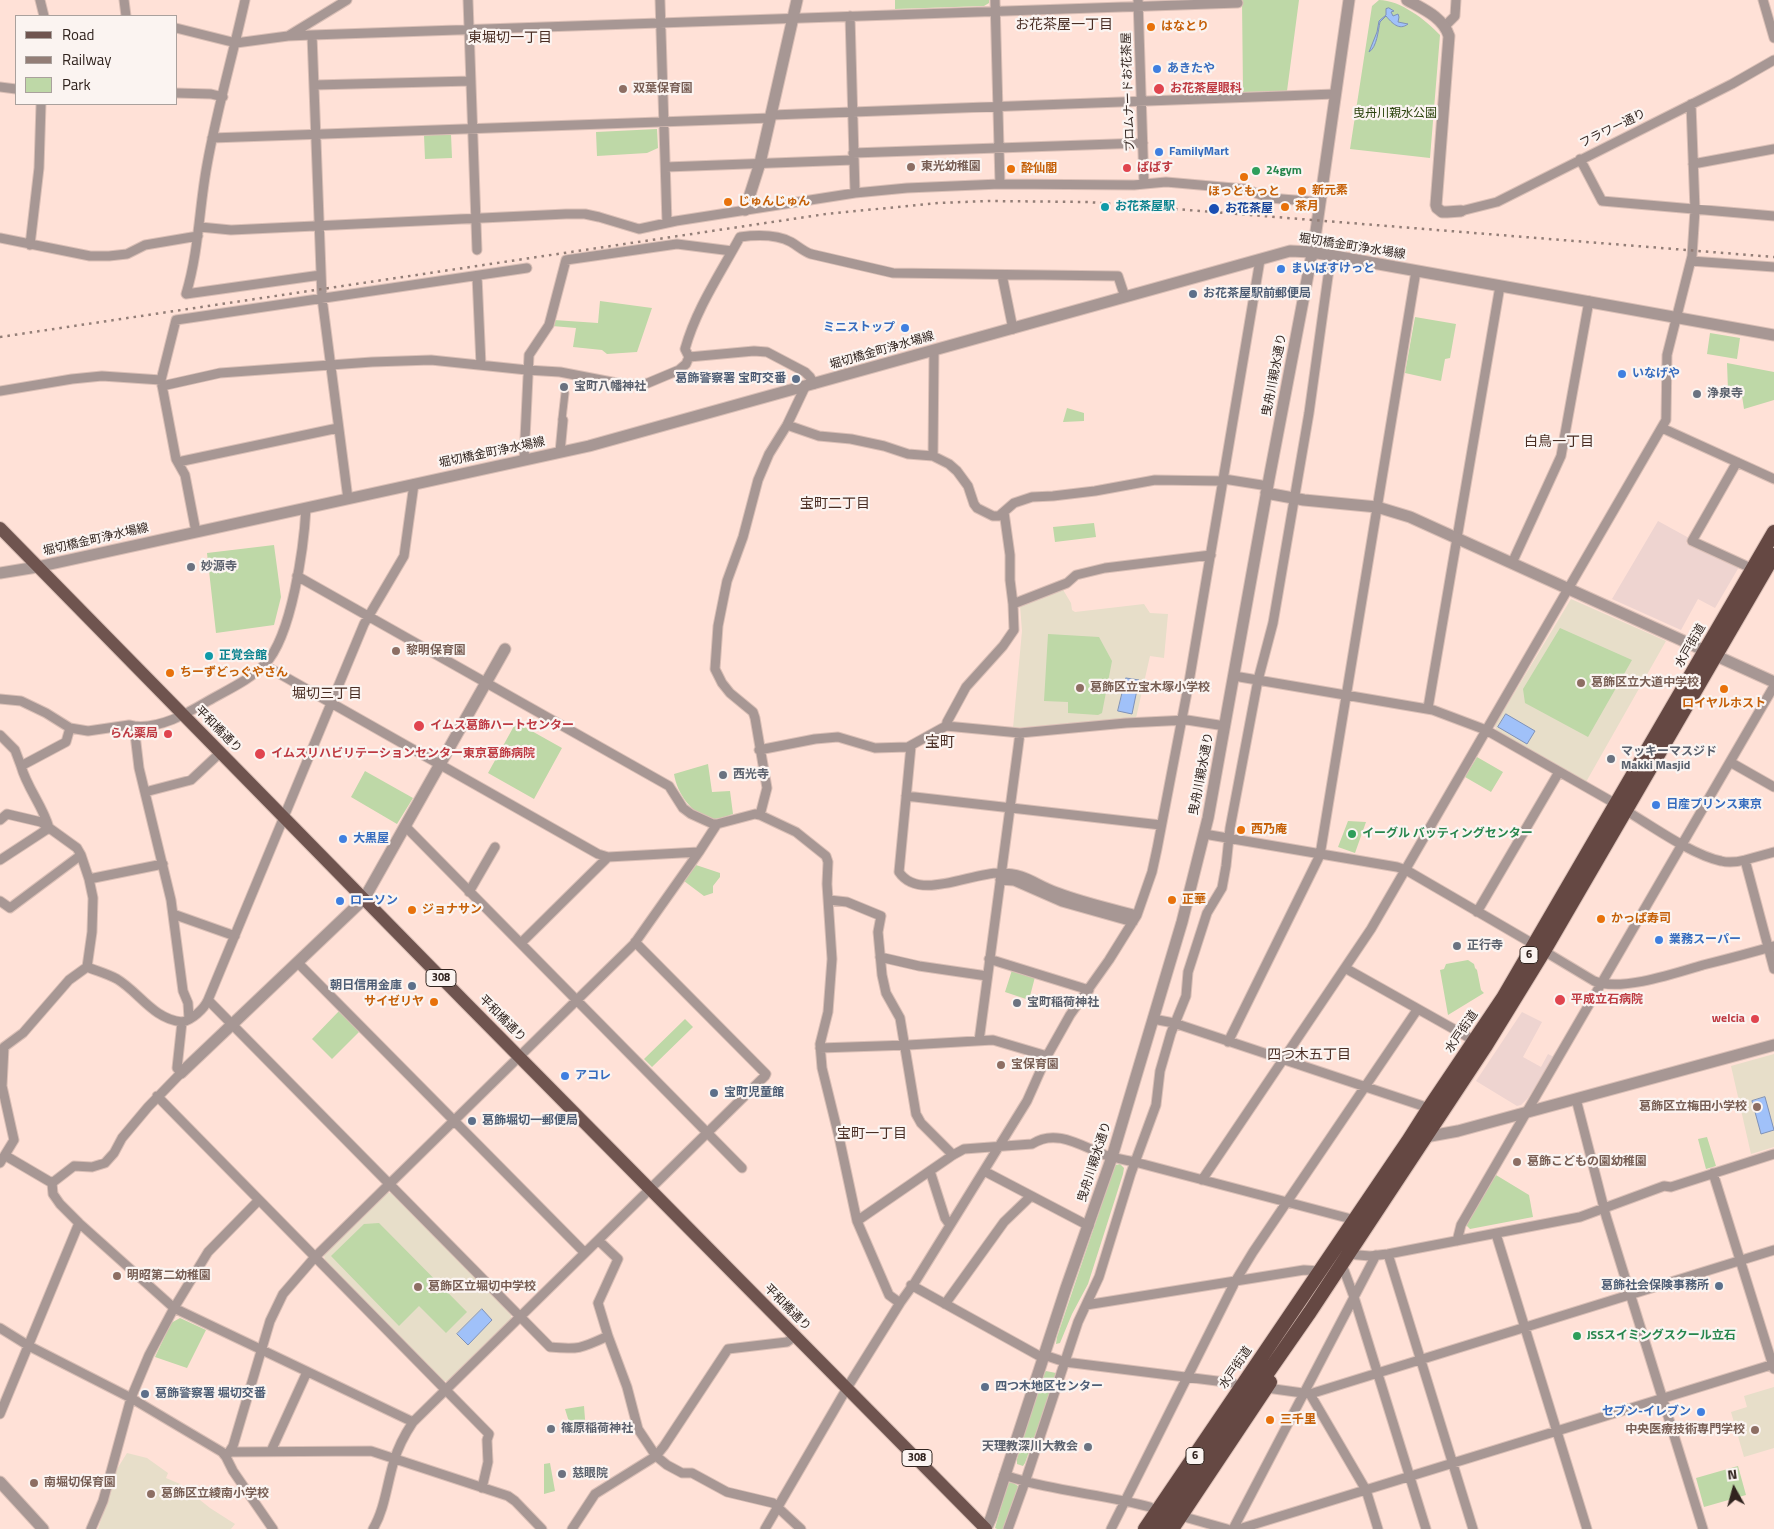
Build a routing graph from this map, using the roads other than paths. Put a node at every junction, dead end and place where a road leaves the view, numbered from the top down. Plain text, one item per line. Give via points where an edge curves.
1 (40, 0) edge
2 (124, 0) edge
3 (245, 0) edge
4 (347, 0) edge
5 (468, 0) edge
6 (660, 0) edge
7 (797, 0) edge
8 (995, 0) edge
9 (1349, 0) edge
10 (1407, 0) edge
11 (1456, 0) edge
12 (1763, 0) edge
13 (1138, 3) edge
14 (1238, 3) dead end
15 (995, 12) junction
16 (44, 15) edge
17 (126, 15) edge
18 (850, 16) junction
19 (793, 19) junction
20 (660, 23) junction
21 (1445, 26) junction
22 (178, 28) edge
23 (469, 30) junction
24 (312, 35) junction
25 (288, 36) junction
26 (1774, 38) edge
27 (236, 43) junction
28 (1774, 60) edge
29 (471, 81) junction
30 (314, 85) junction
31 (0, 87) edge
32 (15, 89) edge
33 (178, 93) edge
34 (1335, 94) junction
35 (223, 97) junction
36 (1142, 100) junction
37 (1691, 104) junction
38 (41, 105) edge
39 (997, 106) junction
40 (852, 111) junction
41 (771, 117) junction
42 (664, 123) junction
43 (472, 129) junction
44 (316, 135) junction
45 (212, 138) junction
46 (1143, 143) junction
47 (998, 148) junction
48 (1774, 150) edge
49 (853, 157) junction
50 (1580, 159) junction
51 (760, 163) junction
52 (1693, 164) junction
53 (666, 167) junction
54 (1000, 184) junction
55 (1144, 184) junction
56 (855, 193) junction
57 (1320, 202) junction
58 (745, 210) junction
59 (1695, 210) junction
60 (1461, 211) joint
61 (1774, 216) edge
62 (476, 218) junction
63 (667, 223) junction
64 (320, 225) junction
65 (199, 232) junction
66 (0, 238) edge
67 (30, 245) junction
68 (477, 250) dead end
69 (732, 251) junction
70 (1312, 252) junction
71 (1330, 256) junction
72 (1260, 260) junction
73 (1691, 261) junction
74 (1774, 267) edge
75 (528, 268) dead end
76 (1416, 272) junction
77 (1002, 275) junction
78 (320, 276) junction
79 (477, 276) junction
80 (1500, 286) junction
81 (1125, 297) junction
82 (322, 298) junction
83 (1589, 301) junction
84 (1675, 317) junction
85 (1013, 329) junction
86 (1774, 335) edge
87 (934, 351) junction
88 (689, 357) junction
89 (330, 365) junction
90 (481, 365) junction
91 (527, 370) junction
92 (161, 383) junction
93 (809, 385) junction
94 (0, 391) edge
95 (565, 393) dead end
96 (563, 420) joint
97 (786, 425) junction
98 (338, 428) junction
99 (1662, 428) junction
100 (560, 452) junction
101 (933, 456) junction
102 (524, 460) junction
103 (178, 462) junction
104 (1737, 462) junction
105 (1774, 479) edge
106 (1223, 480) junction
107 (414, 484) junction
108 (1267, 489) junction
109 (1294, 498) junction
110 (348, 499) junction
111 (1377, 507) junction
112 (306, 508) junction
113 (1004, 512) junction
114 (0, 528) edge
115 (196, 532) junction
116 (1774, 532) edge
117 (1457, 538) junction
118 (1211, 555) junction
119 (1774, 555) edge
120 (1512, 563) junction
121 (38, 567) junction
122 (1753, 569) junction
123 (0, 574) edge
124 (297, 576) junction
125 (1568, 588) junction
126 (1013, 604) junction
127 (368, 617) junction
128 (505, 649) dead end
129 (1711, 654) junction
130 (264, 665) junction
131 (1234, 676) junction
132 (1258, 680) junction
133 (1774, 682) edge
134 (486, 683) junction
135 (1774, 686) edge
136 (1346, 695) junction
137 (0, 699) edge
138 (332, 704) junction
139 (1428, 708) junction
140 (184, 716) junction
141 (1181, 721) junction
142 (134, 726) junction
143 (946, 726) junction
144 (1225, 726) junction
145 (70, 728) junction
146 (1486, 730) junction
147 (1020, 733) junction
148 (0, 735) edge
149 (911, 746) junction
150 (759, 750) junction
151 (221, 752) junction
152 (1730, 762) junction
153 (440, 764) junction
154 (21, 766) junction
155 (1559, 772) junction
156 (1774, 787) edge
157 (145, 792) junction
158 (906, 796) junction
159 (1621, 807) junction
160 (1010, 808) junction
161 (760, 815) junction
162 (284, 817) junction
163 (0, 820) edge
164 (717, 824) junction
165 (1161, 825) junction
166 (405, 826) junction
167 (50, 828) junction
168 (1204, 834) junction
169 (1229, 839) junction
170 (1682, 844) junction
171 (496, 847) dead end
172 (699, 852) junction
173 (1774, 852) edge
174 (81, 855) junction
175 (1320, 855) junction
176 (608, 857) junction
177 (0, 860) edge
178 (1744, 860) junction
179 (163, 864) junction
180 (1406, 870) junction
181 (1001, 876) junction
182 (89, 879) junction
183 (469, 892) junction
184 (364, 900) junction
185 (829, 900) junction
186 (0, 901) edge
187 (1477, 912) junction
188 (173, 914) junction
189 (1136, 918) junction
190 (236, 936) junction
191 (635, 942) junction
192 (521, 943) junction
193 (1771, 947) edge
194 (1539, 948) junction
195 (880, 957) junction
196 (989, 959) junction
197 (298, 963) junction
198 (87, 967) junction
199 (1345, 968) junction
200 (1774, 969) edge
201 (987, 976) junction
202 (1601, 984) junction
203 (1088, 990) junction
204 (208, 1000) junction
205 (576, 1000) junction
206 (1417, 1010) junction
207 (1153, 1019) junction
208 (186, 1020) junction
209 (1174, 1024) junction
210 (232, 1026) junction
211 (1474, 1040) junction
212 (979, 1041) junction
213 (1228, 1042) junction
214 (2, 1044) edge
215 (905, 1045) junction
216 (1774, 1045) edge
217 (820, 1048) junction
218 (519, 1056) junction
219 (1048, 1056) junction
220 (1282, 1060) junction
221 (181, 1073) junction
222 (1364, 1087) junction
223 (157, 1096) junction
224 (1576, 1099) junction
225 (1526, 1113) junction
226 (1428, 1117) junction
227 (454, 1121) junction
228 (707, 1132) junction
229 (1425, 1137) junction
230 (1408, 1141) junction
231 (998, 1147) junction
232 (1774, 1154) edge
233 (953, 1155) junction
234 (1112, 1157) junction
235 (3, 1160) edge
236 (1135, 1162) junction
237 (742, 1168) dead end
238 (930, 1171) junction
239 (984, 1171) junction
240 (1713, 1173) junction
241 (1202, 1180) junction
242 (52, 1183) junction
243 (389, 1184) junction
244 (649, 1189) junction
245 (1030, 1196) junction
246 (259, 1200) junction
247 (1286, 1203) junction
248 (1604, 1208) junction
249 (1355, 1220) junction
250 (856, 1221) junction
251 (79, 1223) junction
252 (950, 1225) junction
253 (1089, 1226) junction
254 (1496, 1234) junction
255 (598, 1240) junction
256 (1457, 1240) junction
257 (1774, 1250) edge
258 (584, 1253) junction
259 (1388, 1254) junction
260 (1376, 1255) junction
261 (315, 1257) junction
262 (1344, 1258) junction
263 (1740, 1260) junction
264 (1320, 1271) junction
265 (1236, 1280) junction
266 (912, 1285) junction
267 (1630, 1294) junction
268 (1354, 1297) junction
269 (900, 1303) junction
270 (945, 1304) junction
271 (1086, 1305) junction
272 (174, 1308) junction
273 (519, 1317) junction
274 (1525, 1326) junction
275 (0, 1328) edge
276 (608, 1336) junction
277 (795, 1336) junction
278 (28, 1346) junction
279 (260, 1350) junction
280 (1044, 1356) junction
281 (1420, 1359) junction
282 (1065, 1362) junction
283 (1773, 1366) edge
284 (308, 1372) junction
285 (1377, 1373) junction
286 (1188, 1378) junction
287 (1251, 1385) junction
288 (847, 1388) junction
289 (446, 1390) junction
290 (1308, 1393) junction
291 (131, 1398) junction
292 (1662, 1399) junction
293 (0, 1414) edge
294 (413, 1422) junction
295 (1557, 1431) junction
296 (271, 1451) junction
297 (228, 1454) junction
298 (656, 1456) junction
299 (394, 1459) junction
300 (1452, 1464) junction
301 (1004, 1475) junction
302 (1410, 1477) junction
303 (0, 1482) edge
304 (1026, 1482) junction
305 (482, 1488) junction
306 (1366, 1490) junction
307 (1126, 1500) junction
308 (778, 1507) junction
309 (1150, 1507) junction
310 (1181, 1516) junction
311 (43, 1529) edge
312 (91, 1529) edge
313 (273, 1529) edge
314 (373, 1529) edge
315 (542, 1529) edge
316 (572, 1529) edge
317 (765, 1529) edge
318 (800, 1529) edge
319 (986, 1529) edge
320 (1008, 1529) edge
321 (1111, 1529) edge
322 (1135, 1529) edge
323 (1145, 1529) edge
324 (1159, 1529) edge
325 (1172, 1529) edge
326 (1227, 1529) edge
327 (1233, 1529) edge
328 (1240, 1529) edge
329 (1378, 1529) edge
330 (1426, 1529) edge
331 (1472, 1529) edge
332 (1587, 1529) edge
333 (1702, 1529) edge

1 - 16 street
2 - 17 street
3 - 27 street
4 - 25 street
5 - 23 street
6 - 20 street
7 - 19 street
8 - 15 street
9 - 34 street, 曳舟川親水通り
10 - 21 street via 1438,18
11 - 21 street via 1455,16
12 - 26 street
13 - 14 street
13 - 15 street
13 - 36 street, プロムナードお花茶屋
15 - 18 street
15 - 39 street
18 - 19 street
18 - 40 street
19 - 20 street
19 - 41 street
20 - 23 street
20 - 42 street
21 - 60 street via 1449,50 1436,208 1442,212
22 - 27 street
23 - 24 street
23 - 29 street
24 - 25 street
24 - 30 street
25 - 27 street
27 - 35 street
28 - 37 street, フラワー通り
29 - 30 street
29 - 43 street
30 - 44 street
31 - 32 street
33 - 35 street
34 - 36 street
34 - 57 street, 曳舟川親水通り
35 - 45 street
36 - 39 street
36 - 46 street, プロムナードお花茶屋
37 - 50 street, フラワー通り
37 - 52 street
38 - 67 street via 39,168
39 - 40 street
39 - 47 street
40 - 41 street
40 - 49 street
41 - 42 street
41 - 51 street
42 - 43 street
42 - 53 street
43 - 44 street
43 - 62 street
44 - 45 street
44 - 64 street
45 - 65 street
46 - 47 street
46 - 55 street, プロムナードお花茶屋
47 - 49 street
47 - 54 street
48 - 52 street
49 - 51 street
49 - 56 street
50 - 59 street via 1602,201
50 - 60 street, フラワー通り via 1497,202
51 - 53 street
51 - 58 street
52 - 59 street
53 - 63 street
54 - 55 street
54 - 56 street
55 - 57 street via 1166,182 1245,189 1269,198
56 - 58 street
57 - 70 street, 曳舟川親水通り
58 - 63 street
59 - 61 street
59 - 73 street
62 - 63 street via 584,214 635,228
62 - 64 street
62 - 68 street
64 - 65 street
64 - 78 street
65 - 67 street via 127,254 109,256 90,256
65 - 78 street via 186,294
66 - 67 street
69 - 77 street via 740,237 760,234 790,242 811,254 893,273
69 - 88 street via 688,338 685,349
69 - 91 street via 677,244 566,260 549,325 529,355
70 - 71 street, 堀切橋金町浄水場線
70 - 72 street, 堀切橋金町浄水場線 via 1290,251
70 - 108 street, 曳舟川親水通り
71 - 76 street, 堀切橋金町浄水場線
71 - 109 street
72 - 81 street, 堀切橋金町浄水場線
72 - 106 street
73 - 74 street
73 - 84 street
75 - 79 street
76 - 80 street, 堀切橋金町浄水場線
76 - 111 street
77 - 81 street via 1118,276
77 - 85 street
78 - 82 street
79 - 82 street
79 - 90 street
80 - 83 street, 堀切橋金町浄水場線
80 - 117 street
81 - 85 street, 堀切橋金町浄水場線
82 - 89 street
82 - 92 street via 176,320
83 - 84 street, 堀切橋金町浄水場線
83 - 120 street via 1561,456
84 - 86 street, 堀切橋金町浄水場線
84 - 99 street via 1667,355 1666,420
85 - 87 street, 堀切橋金町浄水場線
87 - 93 street, 堀切橋金町浄水場線
87 - 101 street
88 - 91 street via 680,370 636,385 560,372
88 - 93 street via 767,352 804,372 812,380
89 - 90 street via 431,360
89 - 92 street via 220,372
89 - 98 street
90 - 91 street
91 - 102 street
92 - 94 street via 94,377
92 - 103 street
93 - 97 street
93 - 100 street, 堀切橋金町浄水場線
95 - 96 street
96 - 100 street
97 - 101 street via 819,436 851,439 908,454
97 - 150 street via 758,480 743,537 727,580 716,639 715,669 730,693 753,712
98 - 103 street
98 - 110 street
99 - 104 street
99 - 125 street
100 - 102 street, 堀切橋金町浄水場線
101 - 113 street via 948,464 964,479 977,508 993,516
102 - 107 street, 堀切橋金町浄水場線
103 - 115 street via 185,476
104 - 105 street
104 - 122 street via 1692,541
106 - 108 street
106 - 113 street via 1155,480 1095,491 1032,497 1014,503
106 - 118 street
107 - 110 street, 堀切橋金町浄水場線
107 - 127 street via 404,556
108 - 109 street
108 - 131 street, 曳舟川親水通り
109 - 111 street
109 - 132 street via 1272,623
110 - 112 street, 堀切橋金町浄水場線
111 - 117 street via 1410,517
111 - 136 street
112 - 115 street, 堀切橋金町浄水場線
112 - 124 street
113 - 126 street
114 - 121 main road, 平和橋通り / 308
115 - 121 street, 堀切橋金町浄水場線
116 - 122 highway, 水戸街道 / 6
117 - 120 street
117 - 139 street
118 - 126 street via 1105,568 1076,575
118 - 141 street
119 - 129 highway, 水戸街道 / 6
120 - 125 street
121 - 123 street, 堀切橋金町浄水場線
121 - 140 main road, 平和橋通り / 308
122 - 129 highway, 水戸街道 / 6
124 - 127 street
124 - 130 street via 280,639
125 - 129 street
125 - 146 street
126 - 143 street via 1014,630 966,687
127 - 134 street
127 - 138 street
128 - 134 street
129 - 133 street
129 - 159 highway, 水戸街道 / 6
130 - 138 street
130 - 140 street
131 - 132 street
131 - 144 street, 曳舟川親水通り
132 - 136 street
132 - 169 street
134 - 153 street
134 - 164 street via 669,786 684,808
135 - 152 street
136 - 139 street
136 - 175 street
137 - 145 street via 21,700
138 - 153 street
138 - 162 street
139 - 146 street
140 - 142 street via 155,725
140 - 151 main road, 平和橋通り / 308
141 - 144 street
141 - 147 street
141 - 165 street
142 - 145 street via 88,731
142 - 157 street
143 - 147 street
143 - 149 street
144 - 168 street, 曳舟川親水通り
145 - 154 street via 66,742
146 - 155 street
146 - 180 street
147 - 160 street
148 - 154 street via 15,750
149 - 150 street via 875,748 838,737
149 - 158 street
150 - 161 street via 767,788
151 - 157 street via 191,780
151 - 162 main road, 平和橋通り / 308
152 - 156 street
152 - 170 street
153 - 166 street
153 - 176 street
154 - 167 street
155 - 159 street
155 - 187 street
157 - 179 street
158 - 160 street
158 - 181 street via 901,876 919,886 947,884 971,877
159 - 170 street
159 - 194 highway, 水戸街道 / 6
160 - 165 street
160 - 181 street
161 - 164 street
161 - 185 street via 796,832 826,856
162 - 184 main road, 平和橋通り / 308
162 - 190 street
163 - 167 street via 7,814 41,822
164 - 172 street
165 - 189 street via 1152,872
166 - 183 street
166 - 184 street
167 - 174 street via 77,848
167 - 177 street
168 - 169 street
168 - 207 street, 曳舟川親水通り
169 - 175 street
169 - 209 street via 1222,888 1207,913 1188,972 1186,996
170 - 178 street via 1721,861
170 - 202 street
171 - 183 street
172 - 176 street
172 - 191 street
173 - 178 street
174 - 182 street
174 - 186 street via 10,908
175 - 180 street
175 - 213 street
176 - 192 street
178 - 193 street
179 - 182 street
179 - 188 street
180 - 187 street
180 - 199 street
181 - 189 street via 1062,902
181 - 196 street
182 - 198 street via 92,932
183 - 192 street
184 - 197 street
184 - 218 main road, 平和橋通り / 308
185 - 195 street via 847,902 881,916 878,932
185 - 217 street via 832,959 828,1012
187 - 194 street
188 - 190 street
188 - 208 street via 183,991 188,1003
189 - 203 street
190 - 204 street
191 - 205 street
191 - 228 street via 766,1074
192 - 205 street
193 - 200 street
193 - 202 street via 1648,980
194 - 202 street
194 - 211 highway, 水戸街道 / 6
194 - 226 highway, 水戸街道 / 6 via 1486,1047
195 - 201 street
195 - 215 street via 886,993 900,1018
196 - 201 street
196 - 203 street
197 - 210 street
197 - 227 street
198 - 208 street via 117,979 167,1018
198 - 214 street via 69,980 23,1033
199 - 206 street
199 - 220 street
201 - 212 street
202 - 225 street
203 - 219 street
204 - 208 street
204 - 210 street
205 - 218 street
205 - 228 street
206 - 211 street
206 - 222 street
207 - 209 street
207 - 234 street, 曳舟川親水通り
208 - 221 street via 177,1068
209 - 213 street
209 - 236 street via 1160,1071 1156,1105
210 - 221 street
210 - 243 street
211 - 226 highway, 水戸街道 / 6
212 - 215 street
212 - 219 street via 993,1040
213 - 220 street
214 - 235 street via 2,1086 14,1140
215 - 217 street
215 - 233 street via 916,1114 921,1124
216 - 224 street
217 - 250 street
218 - 227 street
218 - 244 main road, 平和橋通り / 308
219 - 231 street via 1027,1101
220 - 222 street
220 - 241 street
221 - 223 street
222 - 226 street
222 - 247 street
223 - 242 street via 105,1163 92,1167 74,1166
223 - 246 street
224 - 225 street
224 - 248 street
225 - 229 street
225 - 256 street via 1461,1224
226 - 229 highway
226 - 230 highway, 水戸街道 / 6
227 - 243 street
227 - 258 street
228 - 237 street
228 - 244 street
229 - 230 highway
229 - 262 highway
230 - 249 highway, 水戸街道 / 6
231 - 233 street via 964,1149
231 - 234 street via 1032,1144 1040,1138 1053,1137
231 - 239 street
232 - 240 street
233 - 238 street
234 - 236 street
234 - 253 street, 曳舟川親水通り
235 - 242 street
236 - 241 street
236 - 271 street via 1099,1277
238 - 250 street
238 - 252 street
239 - 245 street
239 - 252 street
240 - 248 street via 1671,1187 1664,1186
240 - 263 street
241 - 247 street
242 - 251 street via 53,1194
243 - 261 street
243 - 273 street
244 - 255 street
244 - 277 main road, 平和橋通り / 308
245 - 253 street
245 - 270 street via 1004,1222
246 - 261 street
246 - 272 street via 208,1252
247 - 249 street
247 - 265 street
248 - 254 street via 1580,1217
248 - 267 street
249 - 264 highway, 水戸街道 / 6
250 - 269 street via 889,1295
251 - 272 street
251 - 278 street
252 - 266 street
253 - 280 street, 曳舟川親水通り
254 - 256 street
254 - 274 street
255 - 258 street
255 - 276 street via 618,1259 598,1303
256 - 259 street
257 - 263 street
258 - 273 street
259 - 260 street
259 - 281 street
260 - 262 street
260 - 268 street
261 - 279 street via 282,1294
261 - 289 street
262 - 268 street
262 - 287 highway via 1290,1350
263 - 267 street
263 - 283 street
264 - 265 street
264 - 287 highway, 水戸街道 / 6 via 1269,1336
265 - 271 street
265 - 286 street
266 - 269 street
266 - 270 street
267 - 274 street
267 - 292 street
268 - 285 street
268 - 290 street
269 - 288 street
270 - 280 street
271 - 282 street
272 - 279 street
272 - 291 street
273 - 276 street via 550,1347 582,1348
273 - 289 street
274 - 281 street
274 - 295 street
275 - 278 street
276 - 298 street via 638,1429
277 - 288 main road, 平和橋通り / 308
277 - 298 street via 787,1342 728,1348
278 - 291 street
278 - 293 street
279 - 284 street
279 - 297 street
280 - 282 street
280 - 301 street, 曳舟川親水通り
281 - 285 street
281 - 300 street
282 - 286 street
282 - 304 street
283 - 292 street
284 - 294 street
284 - 296 street
285 - 290 street
285 - 302 street
286 - 287 street
286 - 307 street
287 - 290 street
287 - 309 highway
287 - 310 highway
287 - 323 highway, 水戸街道 / 6
287 - 324 highway, 6
288 - 308 street
288 - 319 main road, 平和橋通り / 308
289 - 294 street
289 - 305 street via 489,1434 486,1440 488,1462
290 - 306 street
290 - 327 street
291 - 297 street
291 - 312 street via 104,1501
292 - 295 street
292 - 333 street
294 - 299 street
295 - 300 street
295 - 332 street
296 - 297 street
296 - 299 street via 370,1451
297 - 313 street via 233,1471
298 - 308 street via 682,1473 692,1473 727,1492
298 - 316 street via 595,1494
299 - 305 street
299 - 314 street
300 - 302 street
300 - 331 street
301 - 304 street
301 - 319 street, 曳舟川親水通り
302 - 306 street
302 - 330 street
303 - 311 street
304 - 307 street
304 - 320 street
305 - 315 street via 508,1496
306 - 328 street
306 - 329 street
307 - 309 street
307 - 321 street
308 - 317 street
308 - 318 street
309 - 322 highway
310 - 325 highway
310 - 326 street

